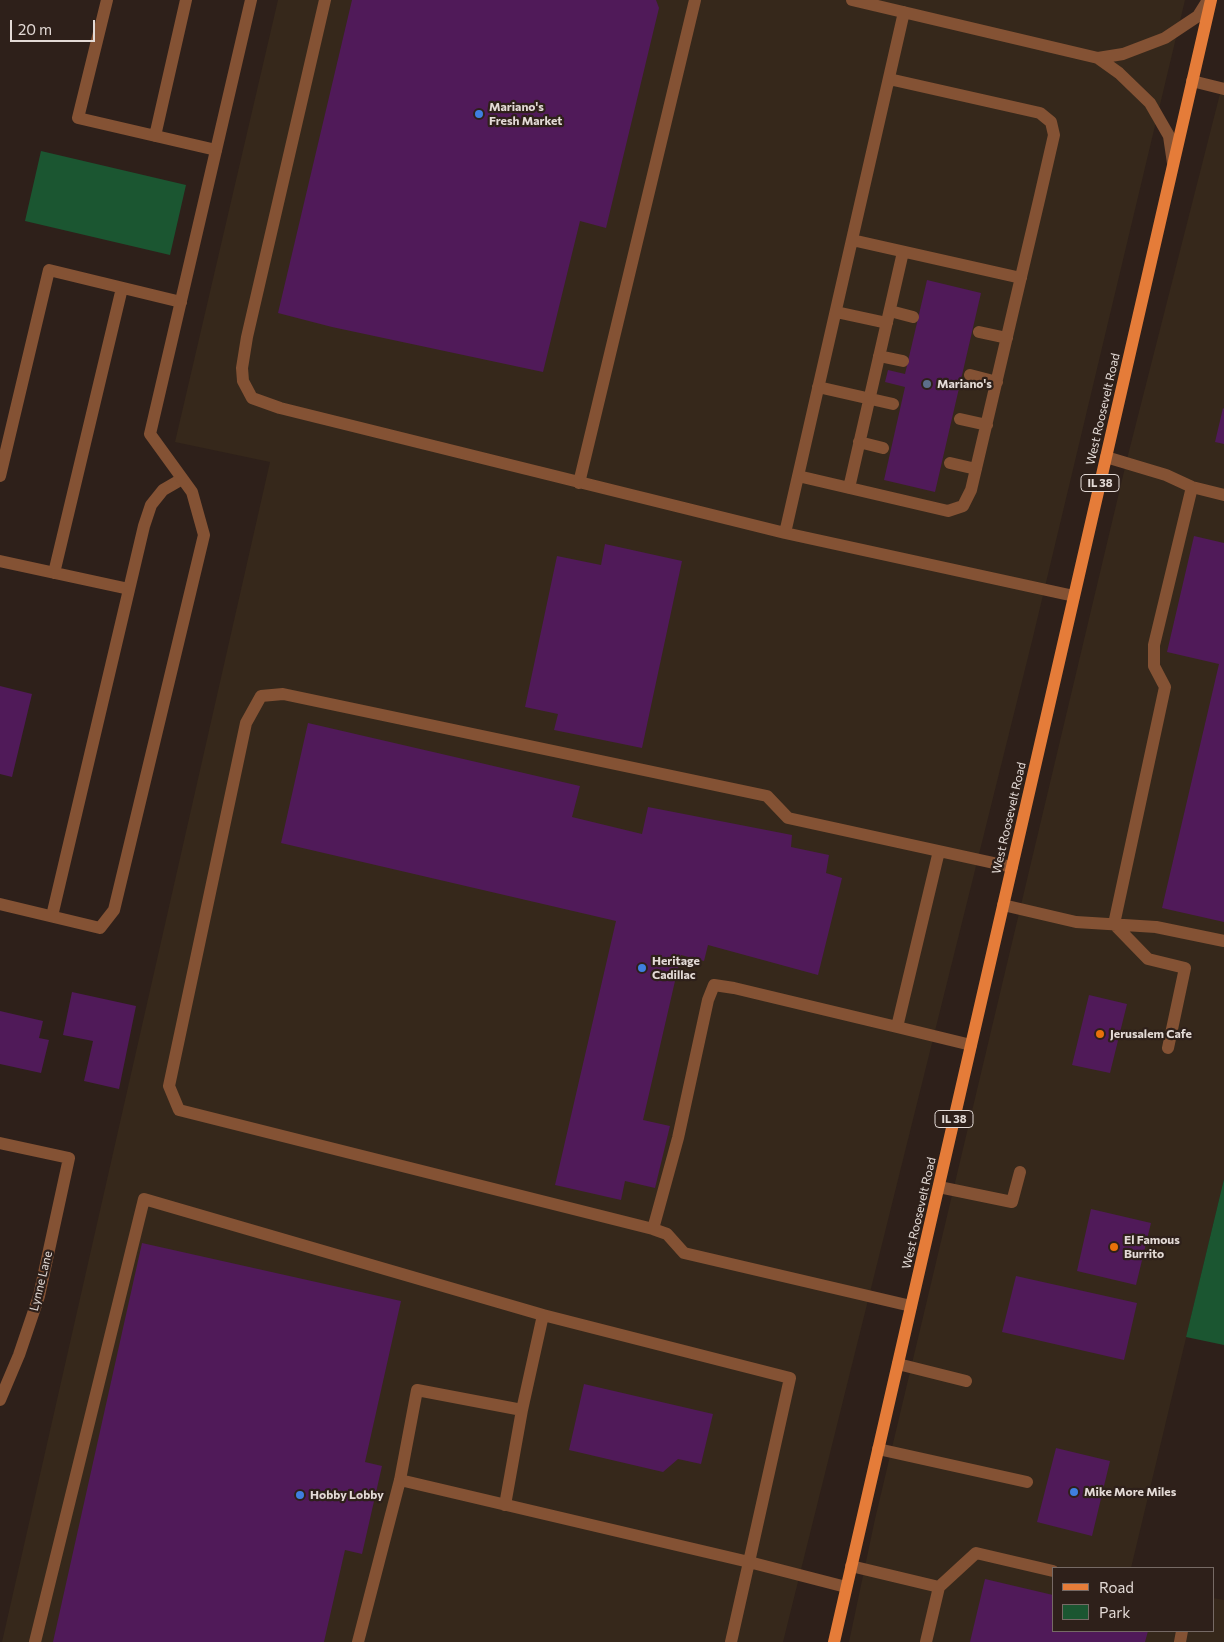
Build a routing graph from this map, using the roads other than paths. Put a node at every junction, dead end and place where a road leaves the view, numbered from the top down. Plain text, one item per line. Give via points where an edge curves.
1 (107, 0) edge
2 (186, 0) edge
3 (251, 0) edge
4 (325, 0) edge
5 (695, 0) edge
6 (852, 0) edge
7 (1210, 0) edge
8 (904, 12) junction
9 (1098, 58) junction
10 (889, 79) junction
11 (1192, 82) junction
12 (1224, 89) edge
13 (155, 136) junction
14 (216, 150) junction
15 (1173, 164) junction
16 (852, 240) junction
17 (903, 252) junction
18 (1021, 278) junction
19 (122, 288) junction
20 (180, 302) junction
21 (836, 312) junction
22 (888, 317) junction
23 (913, 317) dead end
24 (979, 332) dead end
25 (1007, 338) junction
26 (879, 356) junction
27 (903, 361) dead end
28 (970, 375) dead end
29 (997, 382) junction
30 (818, 388) junction
31 (870, 398) junction
32 (893, 404) dead end
33 (960, 419) dead end
34 (987, 425) junction
35 (860, 442) junction
36 (883, 448) dead end
37 (1106, 457) junction
38 (950, 463) dead end
39 (976, 469) junction
40 (0, 476) edge
41 (798, 476) junction
42 (182, 479) junction
43 (579, 483) junction
44 (1192, 487) junction
45 (849, 488) junction
46 (1224, 495) edge
47 (785, 533) junction
48 (0, 561) edge
49 (54, 573) junction
50 (130, 589) junction
51 (1074, 596) junction
52 (938, 851) junction
53 (1012, 868) junction
54 (0, 904) edge
55 (1003, 905) junction
56 (52, 916) junction
57 (1114, 924) junction
58 (1224, 941) edge
59 (897, 1027) junction
60 (971, 1046) junction
61 (1168, 1048) dead end
62 (0, 1143) edge
63 (1020, 1172) dead end
64 (939, 1186) junction
65 (653, 1229) junction
66 (911, 1306) junction
67 (543, 1314) junction
68 (898, 1364) junction
69 (966, 1381) dead end
70 (0, 1400) edge
71 (522, 1410) junction
72 (878, 1449) junction
73 (400, 1480) junction
74 (1027, 1482) dead end
75 (505, 1505) junction
76 (750, 1562) junction
77 (851, 1566) junction
78 (1052, 1571) edge
79 (846, 1587) junction
80 (939, 1588) junction
81 (35, 1642) edge
82 (358, 1642) edge
83 (731, 1642) edge
84 (834, 1642) edge
85 (926, 1642) edge

1 - 13 street via 78,118
2 - 13 street
3 - 14 street
4 - 43 street via 247,337 243,381 252,398 280,408
5 - 43 street
6 - 8 street
7 - 9 street via 1198,16 1165,38 1123,54
7 - 11 main road, West Roosevelt Road / IL 38
8 - 9 street
8 - 10 street
9 - 15 street via 1150,103 1169,136
10 - 16 street
10 - 18 street via 1040,113 1051,122 1054,134
11 - 12 street
11 - 15 main road, West Roosevelt Road / IL 38
13 - 14 street
14 - 20 street
15 - 37 main road, West Roosevelt Road / IL 38
16 - 17 street
16 - 21 street
17 - 18 street
17 - 22 street
18 - 25 street
19 - 20 street
19 - 40 street via 49,270
19 - 49 street
20 - 42 street via 150,434
21 - 22 street
21 - 30 street
22 - 23 street
22 - 26 street
24 - 25 street
25 - 29 street
26 - 27 street
26 - 31 street
28 - 29 street
29 - 34 street
30 - 31 street
30 - 41 street
31 - 32 street
31 - 35 street
33 - 34 street
34 - 39 street
35 - 36 street
35 - 45 street
37 - 44 street via 1166,475
37 - 51 main road, West Roosevelt Road / IL 38
38 - 39 street
39 - 45 street via 963,506 948,511
41 - 45 street
41 - 47 street
42 - 50 street via 163,490 151,505
42 - 56 street via 192,492 204,535 114,910 100,928
43 - 47 street
44 - 46 street
44 - 57 street via 1154,645 1154,666 1165,688
47 - 51 street
48 - 49 street
49 - 50 street
50 - 56 street
51 - 53 main road, West Roosevelt Road / IL 38
52 - 53 street
52 - 59 street
52 - 65 street via 788,818 767,796 283,694 261,696 246,723 169,1086 179,1110
53 - 55 main road, West Roosevelt Road / IL 38
54 - 56 street
55 - 57 street via 1076,922
55 - 60 main road, West Roosevelt Road / IL 38
57 - 58 street via 1156,927
57 - 61 street via 1148,959 1185,968
59 - 60 street
59 - 65 street via 714,985
60 - 64 main road, West Roosevelt Road / IL 38
62 - 70 street, Lynne Lane via 69,1158 39,1296
63 - 64 street via 1012,1202
64 - 66 main road, West Roosevelt Road / IL 38
65 - 66 street via 667,1234 684,1253
66 - 68 main road, West Roosevelt Road / IL 38
67 - 71 street
67 - 76 street via 790,1378
67 - 81 street via 144,1199
68 - 69 street
68 - 72 main road, West Roosevelt Road / IL 38
71 - 73 street via 417,1390
71 - 75 street
72 - 74 street
72 - 77 main road, West Roosevelt Road / IL 38
73 - 75 street
73 - 82 street
75 - 76 street
76 - 79 street
76 - 83 street
77 - 79 main road, West Roosevelt Road / IL 38
77 - 80 street
78 - 80 street via 976,1553
79 - 84 main road, West Roosevelt Road / IL 38
80 - 85 street

